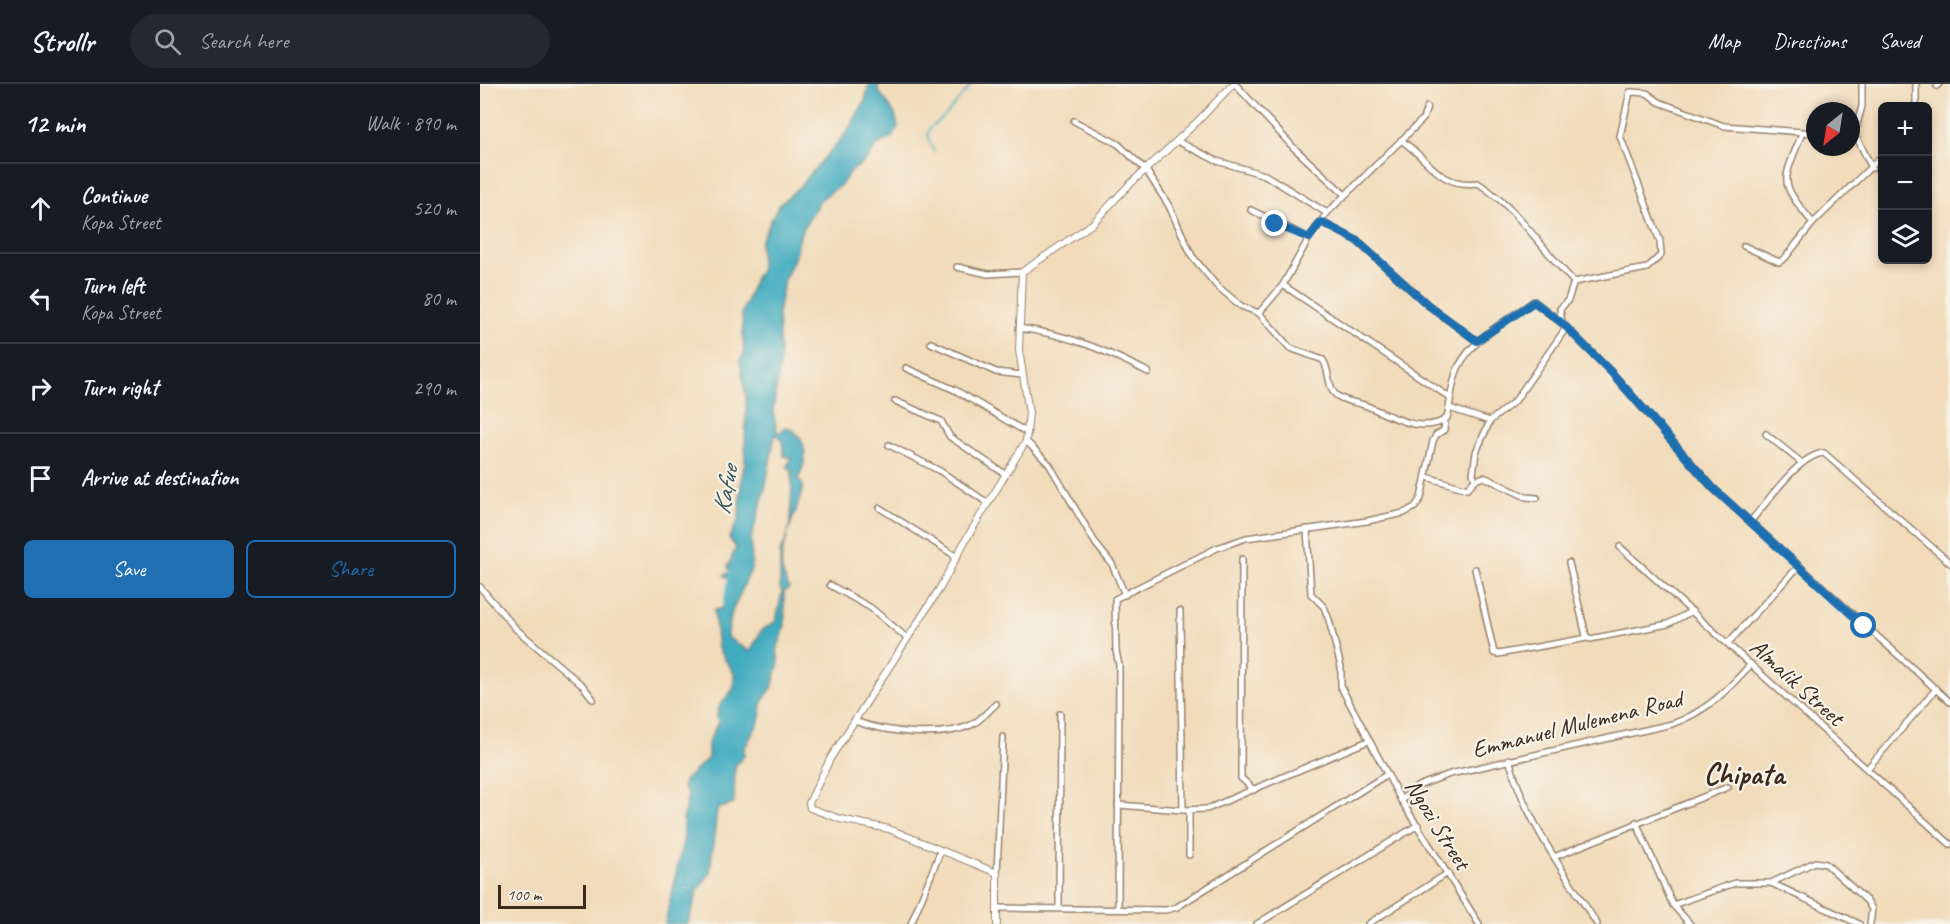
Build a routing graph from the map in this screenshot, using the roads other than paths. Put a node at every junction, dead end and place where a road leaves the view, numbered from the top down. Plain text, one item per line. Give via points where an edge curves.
1 (1234, 84) edge
2 (1862, 84) edge
3 (1916, 84) edge
4 (1916, 102) edge
5 (1427, 107) dead end
6 (1860, 112) edge
7 (1074, 121) dead end
8 (1802, 133) junction
9 (1806, 133) edge
10 (1401, 140) junction
11 (1177, 141) junction
12 (1860, 148) edge
13 (1878, 161) edge
14 (1872, 168) junction
15 (1146, 170) junction
16 (1344, 194) junction
17 (1251, 210) dead end
18 (1327, 213) junction
19 (1321, 222) junction
20 (1813, 223) junction
21 (1309, 238) junction
22 (1744, 246) dead end
23 (957, 267) dead end
24 (1022, 272) junction
25 (1574, 282) junction
26 (1283, 285) junction
27 (1259, 313) junction
28 (1564, 326) junction
29 (1019, 328) junction
30 (1477, 341) junction
31 (931, 343) dead end
32 (906, 368) dead end
33 (1148, 372) dead end
34 (1022, 375) junction
35 (1449, 397) junction
36 (895, 401) dead end
37 (1449, 408) junction
38 (1447, 418) junction
39 (1490, 421) junction
40 (1028, 433) junction
41 (1766, 434) dead end
42 (1026, 441) junction
43 (889, 445) dead end
44 (1802, 463) junction
45 (1005, 474) junction
46 (1427, 477) junction
47 (1475, 480) junction
48 (1537, 498) dead end
49 (988, 503) junction
50 (880, 508) dead end
51 (1750, 522) junction
52 (1307, 528) junction
53 (1620, 547) dead end
54 (957, 557) junction
55 (1242, 559) dead end
56 (1569, 563) dead end
57 (1950, 563) edge
58 (1798, 567) junction
59 (1475, 569) dead end
60 (830, 585) dead end
61 (480, 587) edge
62 (1125, 595) junction
63 (1180, 610) dead end
64 (1692, 611) junction
65 (907, 638) junction
66 (1587, 638) junction
67 (1728, 643) junction
68 (1751, 664) junction
69 (1936, 689) junction
70 (593, 699) dead end
71 (1950, 702) edge
72 (996, 704) dead end
73 (1060, 714) dead end
74 (854, 721) junction
75 (1003, 736) dead end
76 (1368, 741) junction
77 (1509, 759) junction
78 (1867, 769) junction
79 (1386, 775) junction
80 (1728, 787) dead end
81 (1254, 790) junction
82 (1401, 800) junction
83 (1118, 805) junction
84 (1186, 810) junction
85 (1636, 822) junction
86 (1418, 825) junction
87 (1950, 844) edge
88 (941, 850) junction
89 (1190, 855) dead end
90 (1554, 857) junction
91 (997, 873) junction
92 (1448, 873) junction
93 (1771, 883) junction
94 (1673, 905) junction
95 (1059, 907) junction
96 (997, 908) junction
97 (1118, 908) junction
98 (911, 924) edge
99 (997, 924) edge
100 (1257, 924) edge
101 (1368, 924) edge
102 (1479, 924) edge
103 (1597, 924) edge
104 (1690, 924) edge
105 (1859, 924) edge
106 (1870, 924) edge

1 - 11 street
1 - 16 street
2 - 6 street
3 - 4 street
5 - 10 street via 1423,119
7 - 15 street via 1118,144
8 - 9 street
8 - 20 street via 1786,176 1786,190
8 - 25 street via 1724,126 1659,102 1647,93 1630,92 1620,136 1660,241 1660,255 1647,268
10 - 16 street
10 - 25 street via 1454,183 1478,183 1492,193 1529,227
11 - 15 street
11 - 18 street via 1217,161 1264,175
12 - 14 street
13 - 14 street
14 - 20 street
15 - 24 street via 1092,224
15 - 27 street via 1198,265 1230,298
16 - 18 street
17 - 21 street
18 - 19 street
19 - 21 street
19 - 30 street via 1356,240 1441,316
20 - 22 street via 1792,252 1779,262
21 - 26 street
23 - 24 street via 988,274
24 - 29 street
25 - 28 street via 1560,309
26 - 27 street
26 - 35 street
27 - 38 street via 1290,348 1323,360 1338,397 1404,422 1436,423
28 - 30 street via 1534,302
28 - 39 street via 1515,401
28 - 51 street via 1635,397 1694,468
29 - 33 street via 1094,345
29 - 34 street
30 - 35 street via 1459,368
31 - 34 street via 996,372
32 - 40 street via 955,390
34 - 40 street via 1029,413
35 - 37 street
36 - 45 street via 941,421 950,436
37 - 38 street
37 - 39 street
38 - 46 street via 1444,430 1433,441
39 - 47 street via 1476,452
40 - 42 street
41 - 44 street
42 - 45 street
42 - 62 street via 1049,464 1112,564
43 - 49 street via 940,471
44 - 51 street
44 - 57 street via 1817,454 1831,457
45 - 49 street
46 - 47 street via 1467,489
46 - 52 street via 1419,503 1404,513
47 - 48 street via 1484,477
49 - 54 street
50 - 54 street
51 - 58 street
52 - 62 street via 1255,536 1217,548
52 - 76 street, Ngozi Street via 1311,594 1324,607 1341,667 1341,687
53 - 64 street, Almalik Street
54 - 65 street
55 - 81 street via 1241,778
56 - 66 street
58 - 67 street
58 - 69 street
59 - 66 street via 1494,653
60 - 65 street via 870,608
61 - 70 street via 516,629
62 - 83 street via 1115,599 1114,610 1119,665
63 - 84 street
64 - 66 street via 1668,624
64 - 67 street, Almalik Street
65 - 74 street
67 - 68 street, Almalik Street
68 - 77 street, Emmanuel Mulemena Road via 1722,697 1691,717
68 - 78 street, Almalik Street
69 - 71 street
69 - 78 street
72 - 74 street via 972,725 933,734 871,727
73 - 95 street
74 - 88 street via 817,783 810,808 889,829
75 - 91 street
76 - 79 street, Ngozi Street
76 - 81 street
77 - 82 street, Emmanuel Mulemena Road via 1436,779 1418,786
77 - 90 street via 1524,807
78 - 87 street, Almalik Street
79 - 82 street, Ngozi Street
79 - 97 street via 1177,907
80 - 85 street
81 - 84 street via 1207,809
82 - 86 street, Ngozi Street
83 - 84 street
83 - 97 street
84 - 89 street
85 - 90 street
85 - 94 street
86 - 92 street, Ngozi Street
86 - 100 street
88 - 91 street
88 - 98 street
90 - 103 street
91 - 96 street
92 - 101 street
92 - 102 street, Ngozi Street
93 - 94 street via 1735,883
93 - 105 street
93 - 106 street via 1815,862 1826,864 1867,901 1872,909
94 - 104 street
95 - 96 street
95 - 97 street
96 - 99 street

